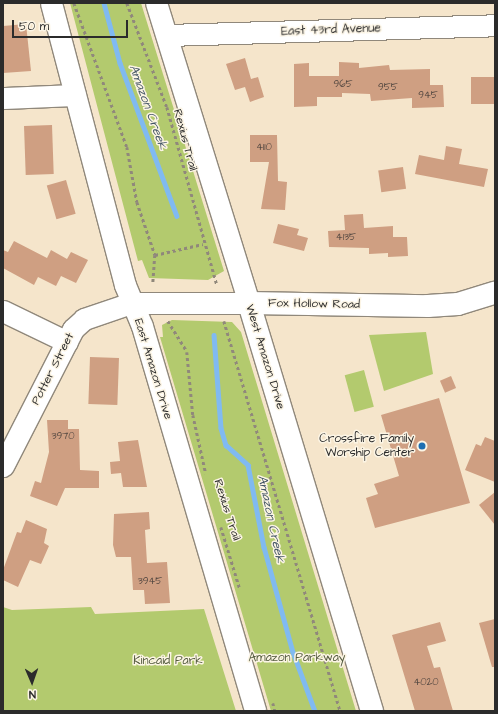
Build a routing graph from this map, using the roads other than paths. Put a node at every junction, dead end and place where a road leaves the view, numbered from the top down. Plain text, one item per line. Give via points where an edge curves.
1 (51, 3) edge
2 (156, 3) edge
3 (495, 25) edge
4 (166, 34) junction
5 (74, 95) junction
6 (3, 98) edge
7 (495, 294) edge
8 (249, 302) junction
9 (131, 303) junction
10 (3, 312) edge
11 (67, 342) junction
12 (3, 466) edge
13 (255, 711) edge
14 (372, 711) edge

1 - 5 street, East Amazon Drive
2 - 4 street, West Amazon Drive
3 - 4 street, East 43rd Avenue
4 - 8 street, West Amazon Drive
5 - 6 street
5 - 9 street, East Amazon Drive
7 - 8 main road, Fox Hollow Road via 458,304 428,306
8 - 9 street, Fox Hollow Road
8 - 14 main road, West Amazon Drive
9 - 11 street, Potter Street via 84,319
9 - 13 street, East Amazon Drive via 142,326
10 - 11 street
11 - 12 street, Potter Street

